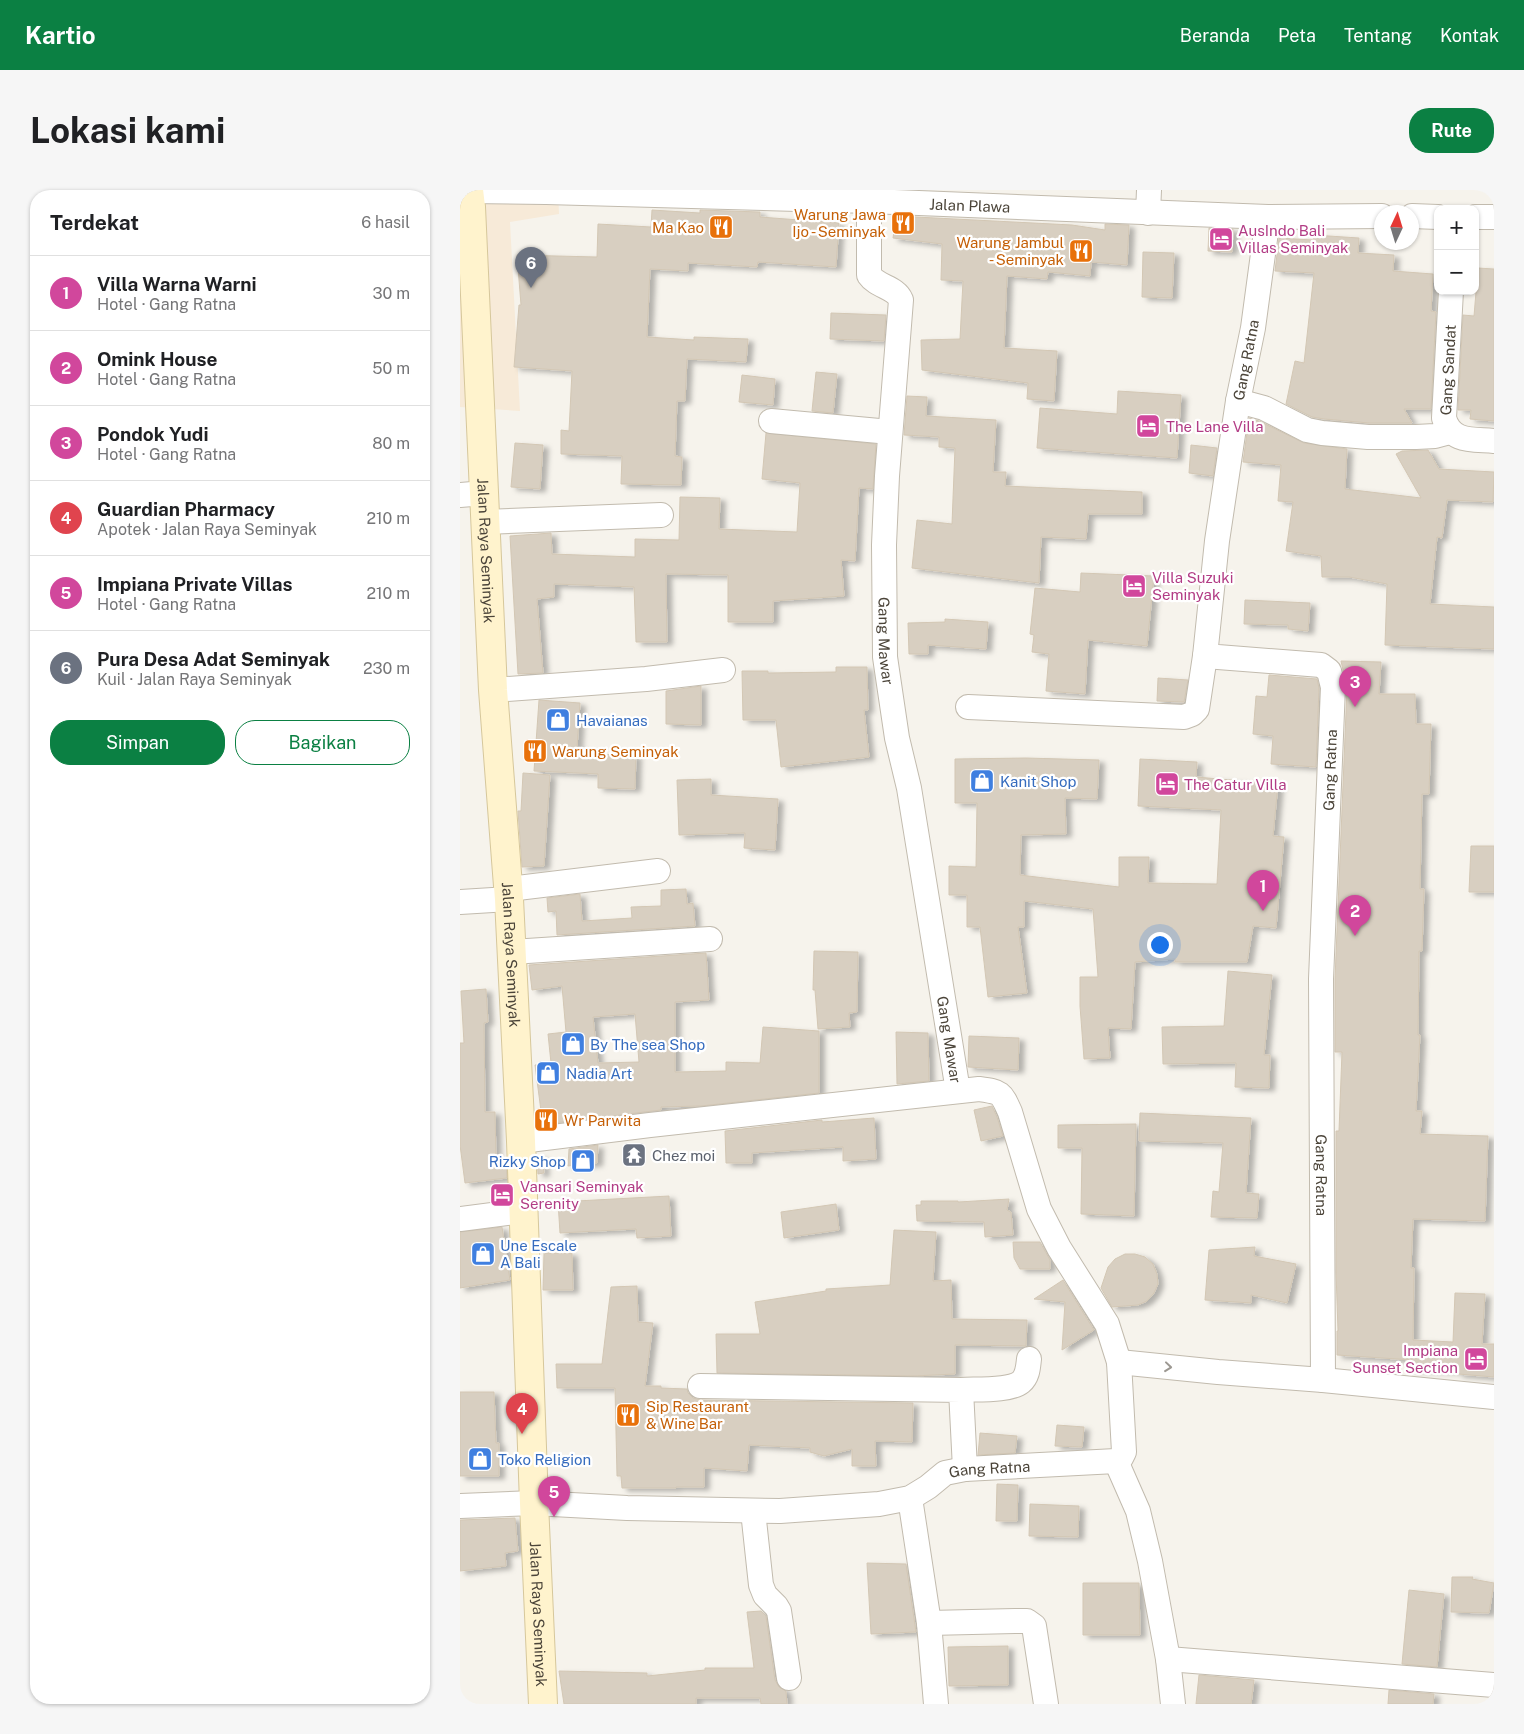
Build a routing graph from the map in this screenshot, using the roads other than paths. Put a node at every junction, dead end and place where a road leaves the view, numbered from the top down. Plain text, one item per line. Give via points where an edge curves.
1 (722, 194) edge
2 (869, 195) edge
3 (939, 197) edge
4 (467, 199) edge
5 (1062, 200) edge
6 (1149, 201) edge
7 (1374, 216) edge
8 (1419, 216) edge
9 (1479, 216) edge
10 (1494, 216) edge
11 (1268, 217) junction
12 (1434, 217) edge
13 (1451, 295) edge
14 (1238, 402) junction
15 (771, 421) dead end
16 (890, 432) junction
17 (1450, 432) junction
18 (1494, 441) edge
19 (472, 494) edge
20 (661, 515) dead end
21 (485, 522) junction
22 (1205, 656) junction
23 (723, 670) dead end
24 (493, 690) junction
25 (968, 707) dead end
26 (658, 871) dead end
27 (509, 894) junction
28 (460, 902) edge
29 (710, 939) dead end
30 (512, 952) junction
31 (958, 1091) junction
32 (522, 1140) junction
33 (524, 1211) junction
34 (460, 1220) edge
35 (1029, 1359) dead end
36 (1120, 1362) junction
37 (1323, 1380) junction
38 (700, 1386) dead end
39 (961, 1390) junction
40 (1494, 1397) edge
41 (1116, 1461) junction
42 (965, 1469) junction
43 (910, 1498) junction
44 (534, 1503) junction
45 (460, 1506) edge
46 (753, 1511) junction
47 (928, 1623) junction
48 (1168, 1659) junction
49 (789, 1678) dead end
50 (1494, 1685) edge
51 (543, 1704) edge
52 (936, 1704) edge
53 (1046, 1704) edge
54 (1173, 1704) edge

1 - 2 street, Jalan Plawa
1 - 4 street, Jalan Plawa via 546,192
2 - 3 street, Jalan Plawa
2 - 16 street, Gang Mawar via 870,276 873,281 896,292 901,300
3 - 5 street, Jalan Plawa
4 - 19 main road, Jalan Raya Seminyak
5 - 6 street, Jalan Plawa
6 - 11 street, Jalan Plawa
7 - 11 street, Jalan Plawa
8 - 12 street
9 - 10 street
11 - 14 street, Gang Ratna via 1253,328
13 - 17 street, Gang Sandat via 1444,418
14 - 17 street via 1264,408 1307,430 1322,433 1416,437
14 - 22 street, Gang Ratna via 1216,541
15 - 16 street
16 - 31 street, Gang Mawar via 884,546 885,657
17 - 18 street, Gang Sandat via 1460,438
19 - 21 main road, Jalan Raya Seminyak
20 - 21 street
21 - 24 main road, Jalan Raya Seminyak
22 - 25 street via 1197,709 1184,717
22 - 37 street, Gang Ratna via 1321,664 1329,671 1333,687 1321,979
23 - 24 street
24 - 27 main road, Jalan Raya Seminyak
26 - 27 street
27 - 28 street
27 - 30 main road, Jalan Raya Seminyak
29 - 30 street
30 - 32 main road, Jalan Raya Seminyak
31 - 32 street
31 - 36 street via 979,1089 1003,1097 1039,1209 1059,1248 1107,1324
32 - 33 main road, Jalan Raya Seminyak
33 - 34 street
33 - 44 main road, Jalan Raya Seminyak
35 - 39 street via 1023,1381 1016,1385
36 -> 37 street
36 - 41 street via 1124,1452
37 - 40 street
38 - 39 street
39 - 42 street
41 - 42 street, Gang Ratna
41 - 48 street via 1138,1511
42 - 43 street, Gang Ratna via 945,1473
43 - 46 street, Gang Ratna via 879,1504
43 - 47 street
44 - 45 street, Gang Ratna
44 - 46 street, Gang Ratna
44 - 51 main road, Jalan Raya Seminyak
46 - 49 street via 761,1585 779,1611
47 - 52 street
47 - 53 street via 1027,1621 1034,1626
48 - 50 street
48 - 54 street

